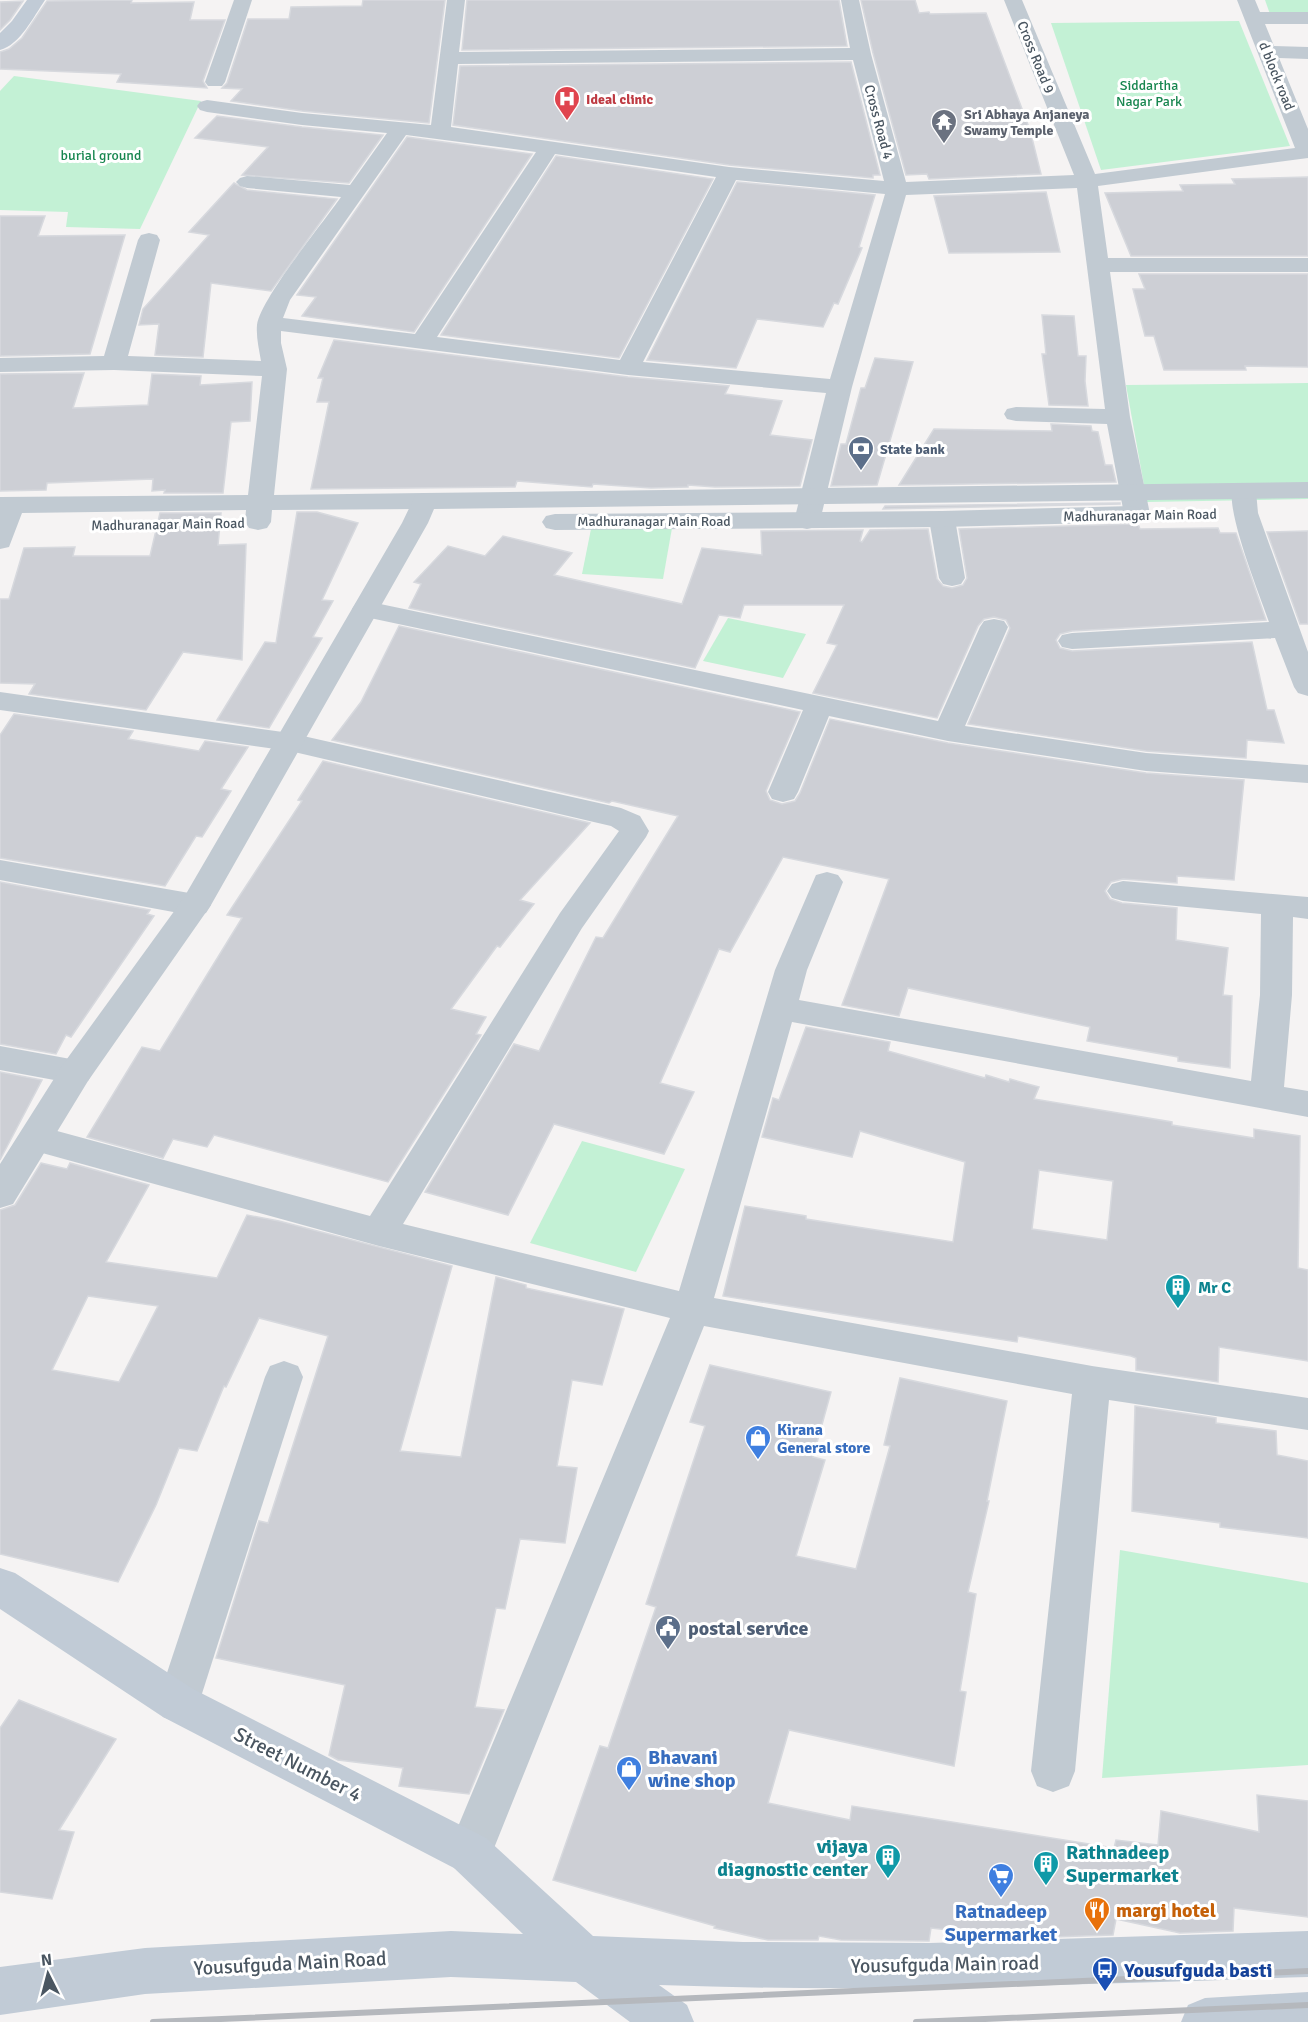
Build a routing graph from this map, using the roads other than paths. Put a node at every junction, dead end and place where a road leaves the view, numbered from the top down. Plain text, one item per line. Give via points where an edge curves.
1 (36, 0) edge
2 (243, 0) edge
3 (456, 0) edge
4 (850, 0) edge
5 (1013, 0) edge
6 (1249, 9) edge
7 (1308, 18) edge
8 (0, 44) edge
9 (1267, 52) junction
10 (1308, 53) edge
11 (861, 54) junction
12 (450, 58) junction
13 (215, 82) dead end
14 (207, 106) dead end
15 (401, 128) junction
16 (440, 132) junction
17 (550, 146) junction
18 (1307, 152) edge
19 (729, 173) junction
20 (1087, 181) junction
21 (247, 182) dead end
22 (897, 189) junction
23 (356, 192) junction
24 (149, 240) dead end
25 (1098, 265) junction
26 (1308, 265) edge
27 (269, 322) junction
28 (421, 343) junction
29 (114, 363) junction
30 (0, 365) edge
31 (628, 368) junction
32 (275, 369) junction
33 (840, 387) junction
34 (1016, 414) dead end
35 (1118, 417) junction
36 (1308, 490) edge
37 (1244, 502) junction
38 (1134, 503) junction
39 (810, 508) junction
40 (259, 512) junction
41 (420, 512) junction
42 (1308, 513) edge
43 (942, 519) junction
44 (3, 521) edge
45 (952, 578) dead end
46 (366, 609) junction
47 (994, 627) dead end
48 (1285, 629) junction
49 (1072, 641) dead end
50 (1308, 686) edge
51 (0, 701) edge
52 (819, 705) junction
53 (948, 732) junction
54 (290, 742) junction
55 (1308, 774) edge
56 (783, 792) dead end
57 (0, 870) edge
58 (827, 882) dead end
59 (1123, 891) dead end
60 (195, 905) junction
61 (1293, 907) edge
62 (780, 1008) junction
63 (0, 1058) edge
64 (76, 1072) junction
65 (1266, 1097) junction
66 (1308, 1104) edge
67 (35, 1138) junction
68 (0, 1194) edge
69 (379, 1232) junction
70 (692, 1309) junction
71 (284, 1377) dead end
72 (1092, 1382) junction
73 (1308, 1414) edge
74 (0, 1586) edge
75 (178, 1703) junction
76 (1053, 1771) dead end
77 (470, 1853) junction
78 (1308, 1954) edge
79 (582, 1958) junction
80 (0, 1991) edge
81 (1308, 2016) edge
82 (670, 2022) edge
83 (1205, 2022) edge

1 - 8 main road
2 - 13 street
3 - 12 street
4 - 11 street, Cross Road 4
5 - 20 street, Cross Road 9
6 - 7 street
6 - 9 street, d block road
9 - 10 street
9 - 18 street, d block road via 1291,90
11 - 12 street
11 - 22 street, Cross Road 4
12 - 16 street
14 - 15 street
15 - 16 street
15 - 23 street
16 - 17 street
17 - 19 street
17 - 28 street
18 - 20 street
19 - 22 street
19 - 31 street
20 - 22 street
20 - 25 street, Cross Road 9
21 - 23 street
22 - 33 street
23 - 27 street via 279,300
24 - 29 street
25 - 26 street
25 - 35 street, Cross Road 9
27 - 28 street
27 - 32 street
28 - 31 street
29 - 30 street
29 - 32 street
31 - 33 street
32 - 40 street
33 - 39 street
34 - 35 street
35 - 38 street, Cross Road 9
36 - 37 street, Madhuranagar Main Road
37 - 38 street, Madhuranagar Main Road
37 - 42 street, Madhuranagar Main Road
37 - 48 street
38 - 39 street, Madhuranagar Main Road
38 - 43 street, Madhuranagar Main Road
39 - 41 street, Madhuranagar Main Road
39 - 43 street, Madhuranagar Main Road
40 - 41 street, Madhuranagar Main Road
40 - 44 street, Madhuranagar Main Road
41 - 46 street
43 - 45 street
46 - 52 street
46 - 54 street
47 - 53 street
48 - 49 street
48 - 50 street
51 - 54 street
52 - 53 street
52 - 56 street
53 - 55 street via 1146,762
54 - 60 street
54 - 69 street via 621,818 634,831 571,921
57 - 60 street
58 - 62 street
59 - 61 street
60 - 64 street
61 - 65 street via 1276,994
62 - 65 street
62 - 70 street
63 - 64 street
64 - 67 street
65 - 66 street
67 - 68 street
67 - 69 street
69 - 70 street
70 - 72 street
70 - 77 street
71 - 75 street
72 - 73 street
72 - 76 street
74 - 75 main road, Street Number 4
75 - 77 main road, Street Number 4
77 - 79 main road, Street Number 4
78 - 79 main road, Yousufguda Main road via 930,1966 743,1965
79 - 80 main road, Yousufguda Main Road via 452,1954 317,1961 145,1971
79 - 82 main road, Street Number 4
81 - 83 main road

